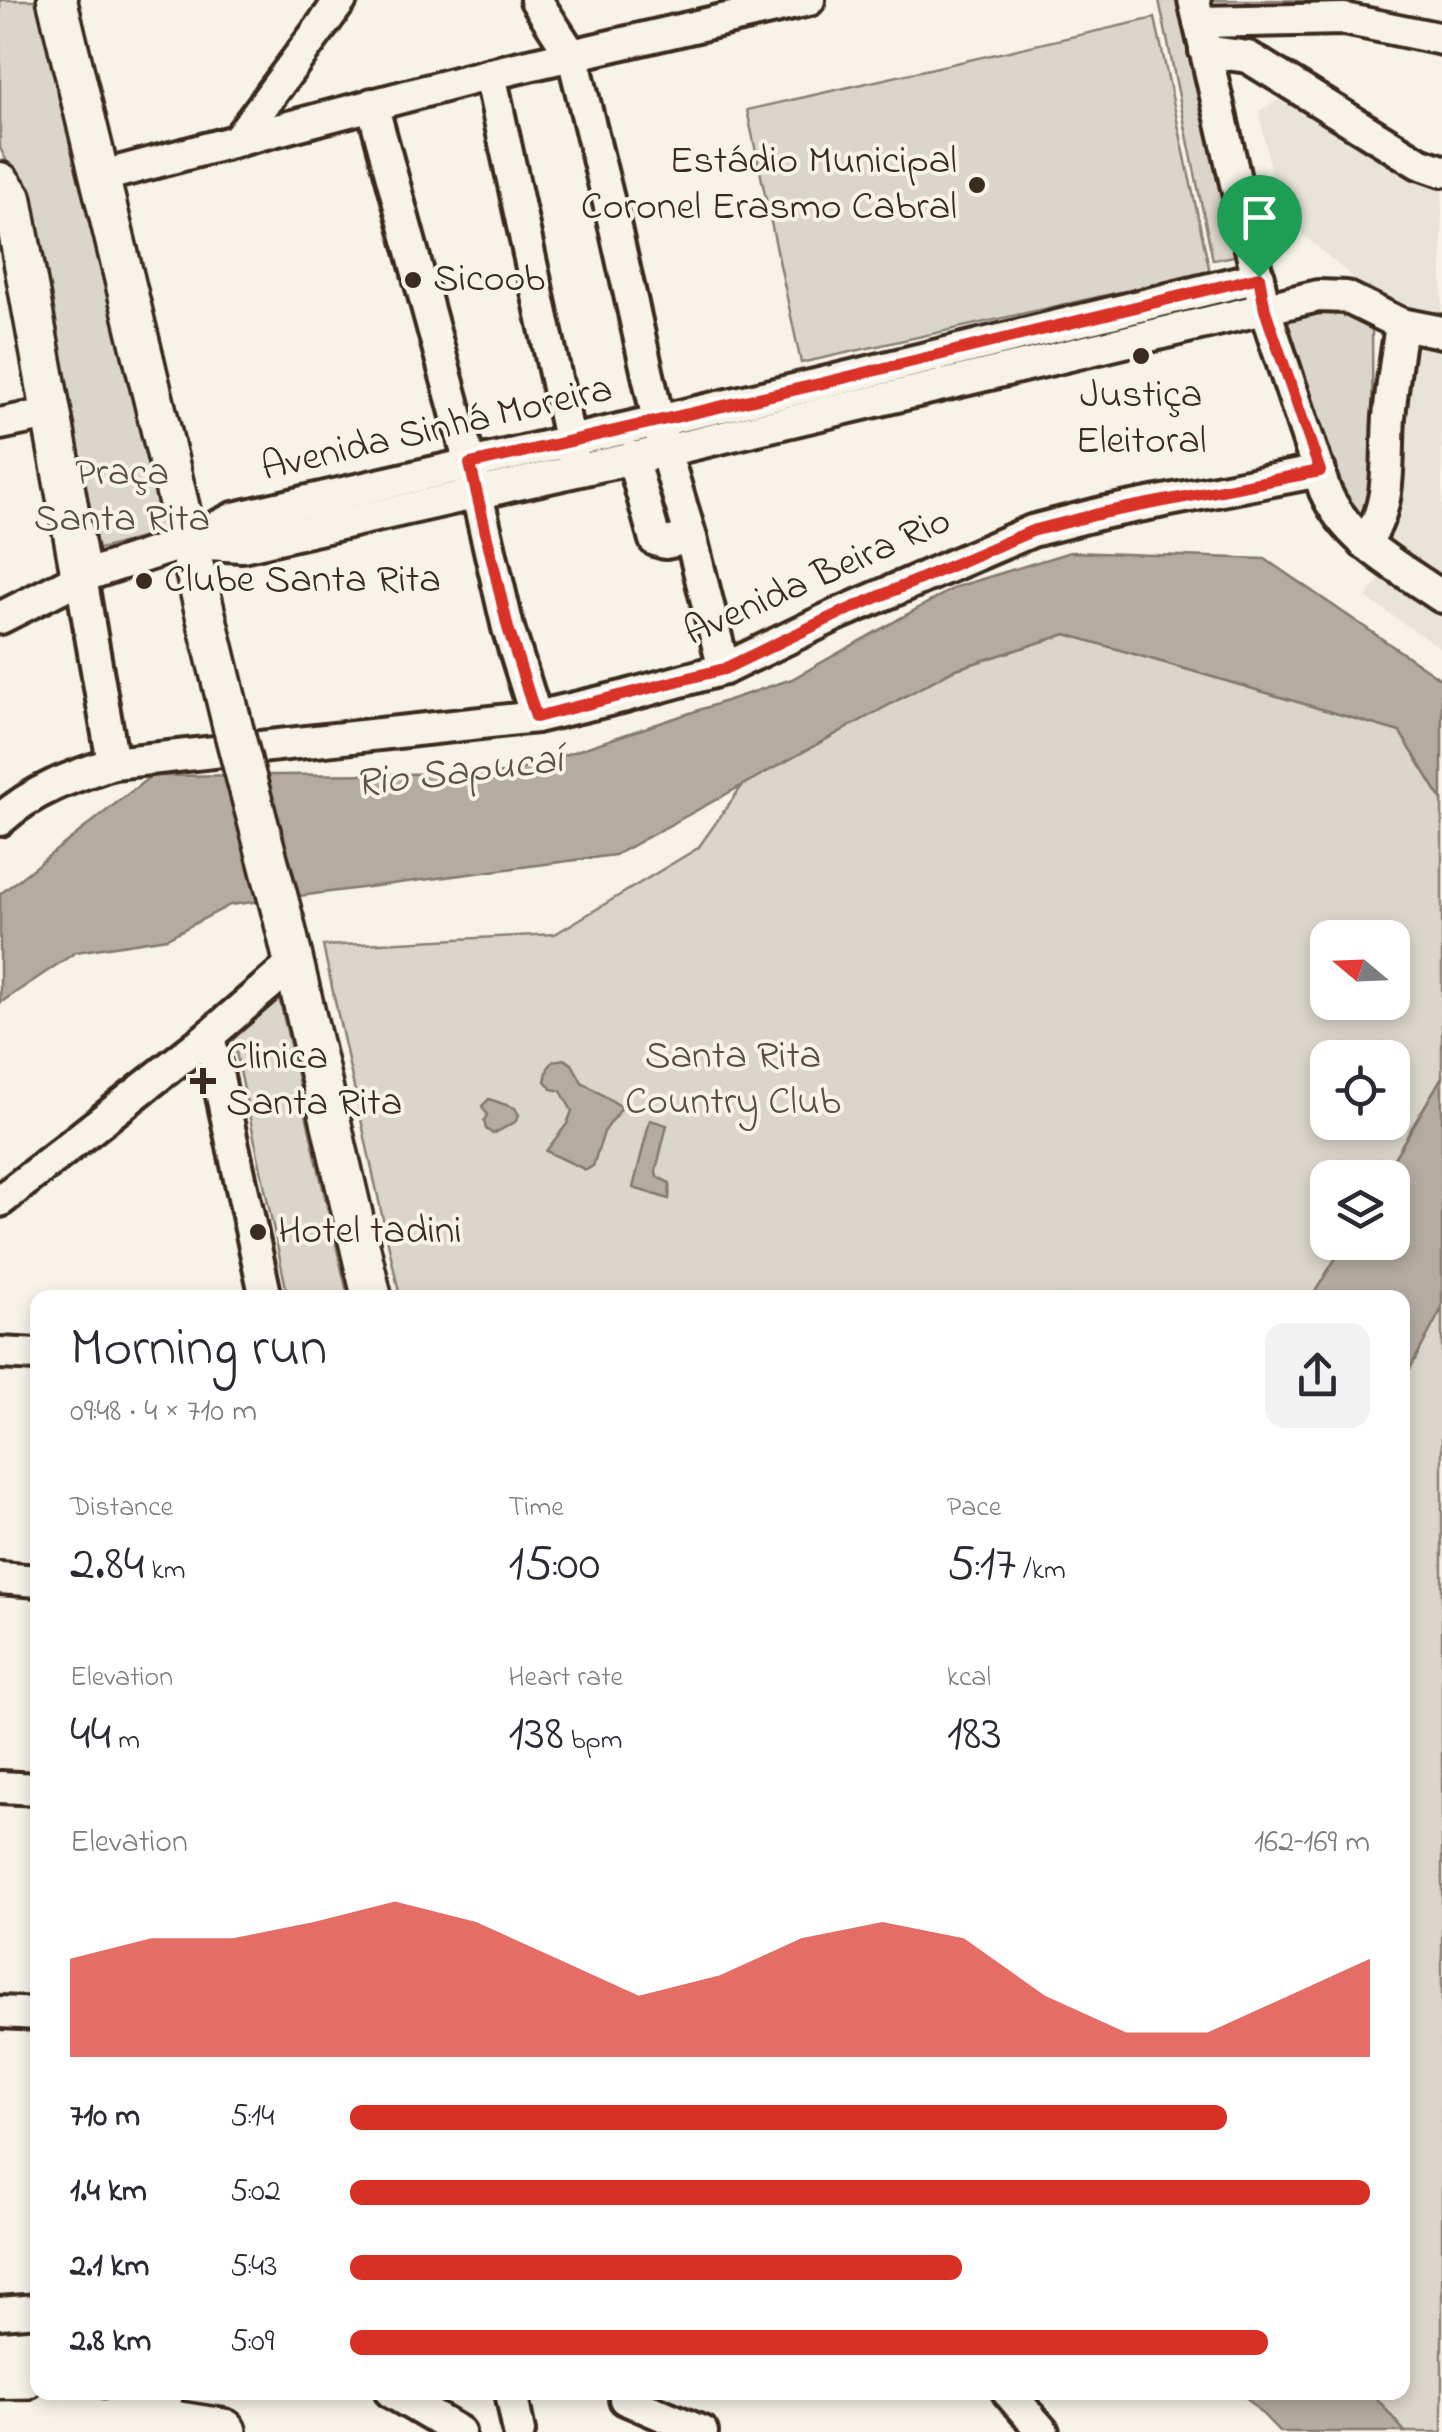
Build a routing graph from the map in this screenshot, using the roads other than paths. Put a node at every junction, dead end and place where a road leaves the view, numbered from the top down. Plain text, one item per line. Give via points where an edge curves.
1 (57, 0) edge
2 (342, 0) edge
3 (536, 0) edge
4 (808, 0) edge
5 (1343, 10) edge
6 (1199, 24) edge
7 (1442, 39) edge
8 (573, 57) junction
9 (1268, 68) junction
10 (490, 74) junction
11 (372, 104) junction
12 (1216, 106) junction
13 (238, 139) junction
14 (1442, 172) edge
15 (100, 177) junction
16 (4, 194) edge
17 (1259, 277) junction
18 (1265, 310) junction
19 (1400, 324) junction
20 (1442, 332) edge
21 (818, 400) junction
22 (54, 413) junction
23 (659, 421) junction
24 (0, 424) edge
25 (569, 440) junction
26 (665, 451) junction
27 (632, 458) junction
28 (1320, 471) junction
29 (576, 472) junction
30 (473, 478) junction
31 (691, 538) junction
32 (187, 542) junction
33 (1364, 543) junction
34 (81, 577) junction
35 (1442, 596) edge
36 (0, 618) edge
37 (724, 669) junction
38 (536, 717) junction
39 (113, 763) junction
40 (0, 820) edge
41 (296, 962) junction
42 (209, 1036) junction
43 (0, 1201) edge
44 (264, 1290) edge
45 (370, 1290) edge
46 (0, 1353) edge
47 (30, 1355) edge
48 (0, 1578) edge
49 (30, 1580) edge
50 (0, 1787) edge
51 (30, 1789) edge
52 (0, 2012) edge
53 (30, 2014) edge
54 (30, 2311) edge
55 (0, 2313) edge
56 (67, 2400) edge
57 (204, 2400) edge
58 (405, 2400) edge
59 (513, 2400) edge
60 (625, 2400) edge
61 (633, 2400) edge
62 (1015, 2400) edge
63 (145, 2420) edge
64 (16, 2424) edge
65 (223, 2432) edge
66 (245, 2432) edge
67 (459, 2432) edge
68 (519, 2432) edge
69 (632, 2432) edge
70 (702, 2432) edge
71 (1043, 2432) edge

1 - 15 main road
2 - 13 street
3 - 8 street
4 - 8 street
5 - 6 street
5 - 7 street
6 - 9 street
6 - 12 street
8 - 10 street
8 - 23 street
9 - 12 street via 1245,77
9 - 14 street
10 - 11 street
10 - 25 street
11 - 13 street
11 - 30 street
12 - 17 street
13 - 15 street
15 - 32 main road
16 - 22 main road
17 - 18 street
17 - 21 street, Avenida Sinhá Moreira
18 - 19 street, Avenida Sinhá Moreira via 1318,296 1346,297
18 - 21 street, Avenida Sinhá Moreira
18 - 28 street
19 - 20 street, Avenida Sinhá Moreira
19 - 33 street via 1385,494 1376,528
21 - 23 street, Avenida Sinhá Moreira
21 - 26 street, Avenida Sinhá Moreira
22 - 24 street
22 - 34 main road
23 - 25 street, Avenida Sinhá Moreira
23 - 26 street
25 - 29 street
25 - 30 street, Avenida Sinhá Moreira
26 - 27 street, Avenida Sinhá Moreira
26 - 31 street
27 - 29 street, Avenida Sinhá Moreira
27 - 31 street via 654,540
28 - 33 street via 1332,507
28 - 37 street, Avenida Beira Rio via 1032,531
29 - 30 street, Avenida Sinhá Moreira
30 - 32 street, Avenida Sinhá Moreira via 234,518
30 - 38 street
31 - 37 street
32 - 34 street, Avenida Sinhá Moreira
32 - 41 main road, bridge
33 - 35 street
34 - 36 street, Avenida Sinhá Moreira
34 - 39 street
37 - 38 street, Avenida Beira Rio
38 - 39 street, Avenida Beira Rio
39 - 40 street, Avenida Beira Rio via 58,780
41 - 42 street
41 - 45 main road
42 - 43 street
42 - 44 street
46 - 47 street
48 - 49 street
50 - 51 street
52 - 53 street
54 - 55 street
56 - 64 main road
57 - 66 highway
58 - 67 street
59 - 68 street
60 - 69 street
61 - 70 street
62 - 71 street
63 - 64 highway
63 - 65 highway

